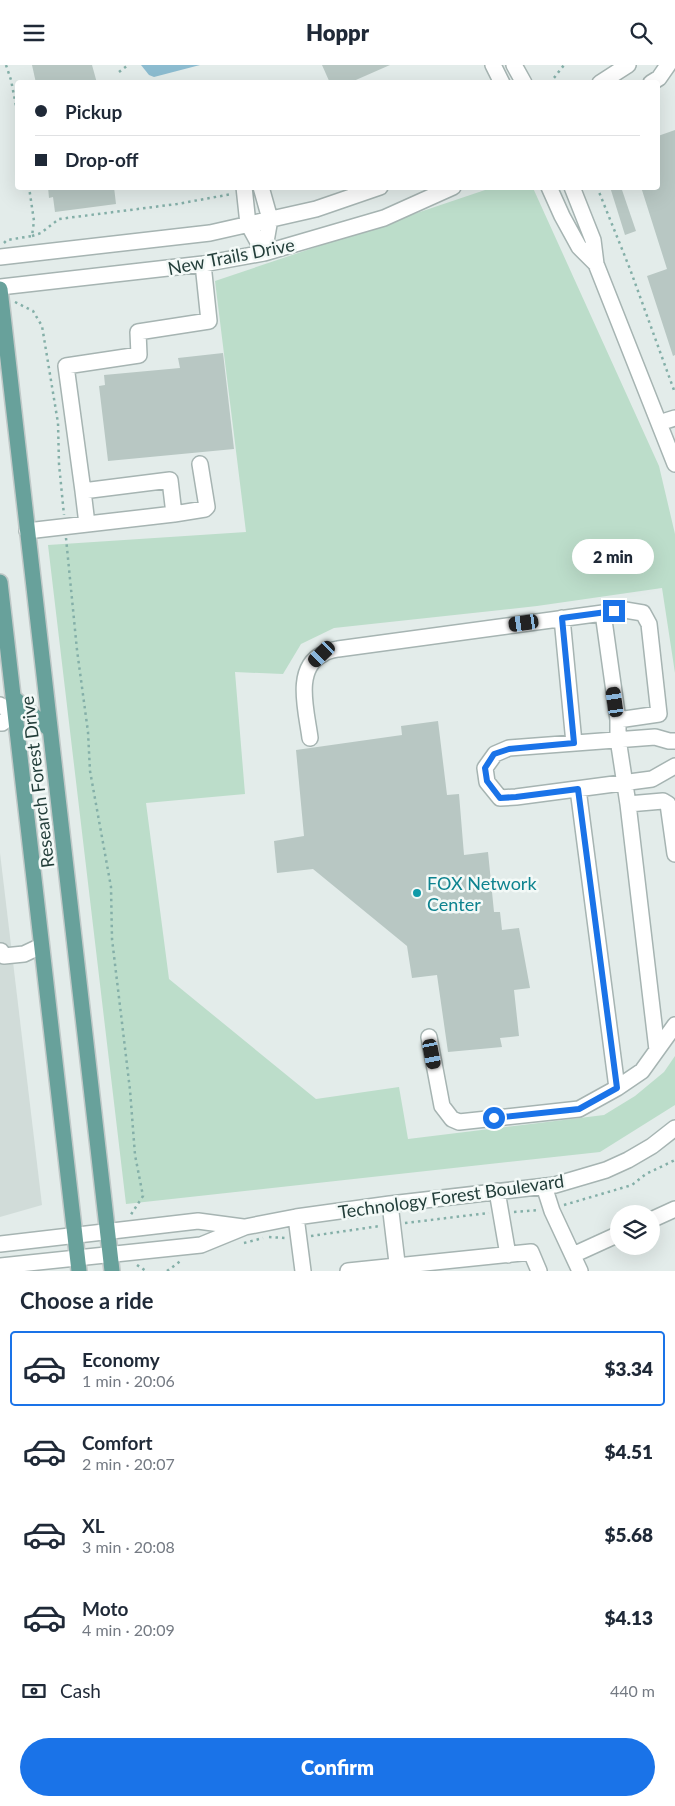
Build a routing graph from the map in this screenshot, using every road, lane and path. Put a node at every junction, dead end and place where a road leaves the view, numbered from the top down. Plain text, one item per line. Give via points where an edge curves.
1 (6, 65) edge
2 (128, 65) edge
3 (493, 65) edge
4 (514, 65) edge
5 (564, 65) edge
6 (628, 65) edge
7 (668, 65) edge
8 (119, 72) dead end
9 (500, 80) edge
10 (522, 80) edge
11 (552, 80) edge
12 (605, 80) edge
13 (656, 80) edge
14 (15, 100) edge
15 (29, 190) edge
16 (240, 190) edge
17 (244, 190) edge
18 (262, 190) edge
19 (371, 190) edge
20 (446, 190) edge
21 (551, 190) edge
22 (573, 190) edge
23 (598, 190) edge
24 (270, 219) junction
25 (248, 224) junction
26 (32, 236) junction
27 (0, 245) edge
28 (264, 253) junction
29 (0, 257) edge
30 (203, 264) junction
31 (596, 264) junction
32 (0, 288) edge
33 (14, 301) dead end
34 (675, 393) edge
35 (675, 418) edge
36 (659, 423) junction
37 (200, 464) dead end
38 (675, 464) edge
39 (83, 491) junction
40 (174, 514) junction
41 (87, 524) junction
42 (65, 527) junction
43 (27, 531) junction
44 (0, 582) edge
45 (602, 613) junction
46 (562, 618) junction
47 (9, 705) edge
48 (618, 720) junction
49 (0, 723) edge
50 (50, 730) junction
51 (310, 738) dead end
52 (618, 739) junction
53 (675, 741) edge
54 (574, 743) junction
55 (675, 766) edge
56 (626, 783) junction
57 (578, 789) junction
58 (628, 804) junction
59 (675, 854) edge
60 (42, 945) junction
61 (0, 951) edge
62 (675, 1025) edge
63 (429, 1037) dead end
64 (657, 1050) junction
65 (617, 1088) junction
66 (675, 1127) edge
67 (675, 1160) edge
68 (544, 1186) junction
69 (497, 1191) junction
70 (390, 1204) junction
71 (551, 1207) junction
72 (675, 1209) edge
73 (501, 1213) junction
74 (130, 1216) dead end
75 (660, 1216) edge
76 (296, 1217) junction
77 (392, 1225) junction
78 (245, 1227) junction
79 (108, 1232) junction
80 (75, 1236) junction
81 (299, 1237) junction
82 (610, 1238) edge
83 (0, 1244) edge
84 (242, 1244) dead end
85 (110, 1255) junction
86 (508, 1255) junction
87 (573, 1255) junction
88 (188, 1257) dead end
89 (78, 1264) edge
90 (136, 1264) dead end
91 (0, 1266) edge
92 (397, 1268) edge
93 (112, 1271) edge
94 (146, 1271) edge
95 (167, 1271) edge
96 (303, 1271) edge
97 (348, 1271) edge
98 (539, 1271) edge
99 (580, 1271) edge

1 - 14 path
2 - 8 path
3 - 9 street
4 - 10 street
5 - 11 path
6 - 12 street
7 - 13 street
15 - 26 path via 34,221
16 - 26 path via 177,204 59,219
17 - 25 street
18 - 24 street
19 - 24 street, New Trails Drive via 316,209
20 - 28 street, New Trails Drive via 384,218
21 - 31 street via 579,247
22 - 31 street via 593,240
23 - 34 path
24 - 25 street, New Trails Drive
24 - 28 street
25 - 28 street
25 - 29 street, New Trails Drive via 210,233
26 - 27 path via 7,240
28 - 30 street, New Trails Drive
30 - 32 street, New Trails Drive
30 - 39 street via 209,321 138,332 139,355 66,366
31 - 36 street
32 - 43 main road, Research Forest Drive
33 - 42 path via 33,311 42,326 58,423
35 - 36 street
36 - 38 street
37 - 40 street via 207,507
39 - 40 street via 170,480
39 - 41 street
40 - 41 street
41 - 42 street
42 - 43 street
42 - 74 path via 90,771 111,887 112,939 135,1155 143,1195
43 - 50 main road, Research Forest Drive
44 - 47 main road, Research Forest Drive
45 - 46 street
45 - 48 street
45 - 48 street via 625,610 643,613 649,624 659,714
46 - 51 street via 338,649 322,654 309,666 304,685
46 - 54 street
47 - 49 street
47 - 50 main road
47 - 60 main road, Research Forest Drive
48 - 52 street
50 - 79 main road, Research Forest Drive
52 - 53 street via 654,737
52 - 54 street
52 - 56 street
54 - 57 street via 509,749 494,754 485,768 487,781 500,798
55 - 56 street via 652,779
56 - 57 street
56 - 58 street
57 - 65 street
58 - 59 street via 663,801 668,804
58 - 64 street
60 - 61 street via 24,943 3,947
60 - 80 main road, Research Forest Drive
62 - 64 street
63 - 65 street via 442,1106 452,1119 459,1122 579,1109
64 - 65 street via 642,1071
66 - 68 street, Technology Forest Boulevard via 652,1146 614,1167
67 - 71 path via 632,1185
68 - 69 street, Technology Forest Boulevard
68 - 71 street
69 - 70 street, Technology Forest Boulevard
69 - 73 street
70 - 76 street, Technology Forest Boulevard
70 - 77 street
71 - 73 path
71 - 87 street
72 - 75 street
73 - 77 path
73 - 86 street
76 - 78 street, Technology Forest Boulevard
76 - 81 street
77 - 81 path
77 - 92 street
78 - 79 street, Technology Forest Boulevard via 198,1221
78 - 85 street, Technology Forest Boulevard via 201,1245
79 - 80 street, Technology Forest Boulevard
79 - 85 main road, Research Forest Drive
80 - 83 street, Technology Forest Boulevard
80 - 89 main road, Research Forest Drive
81 - 84 path via 269,1237
81 - 96 street
82 - 87 street
85 - 89 street, Technology Forest Boulevard via 94,1256
85 - 93 main road, Research Forest Drive
86 - 92 street
86 - 98 street via 531,1252
87 - 99 street
88 - 95 path
89 - 91 street, Technology Forest Boulevard
90 - 94 path
92 - 97 street

